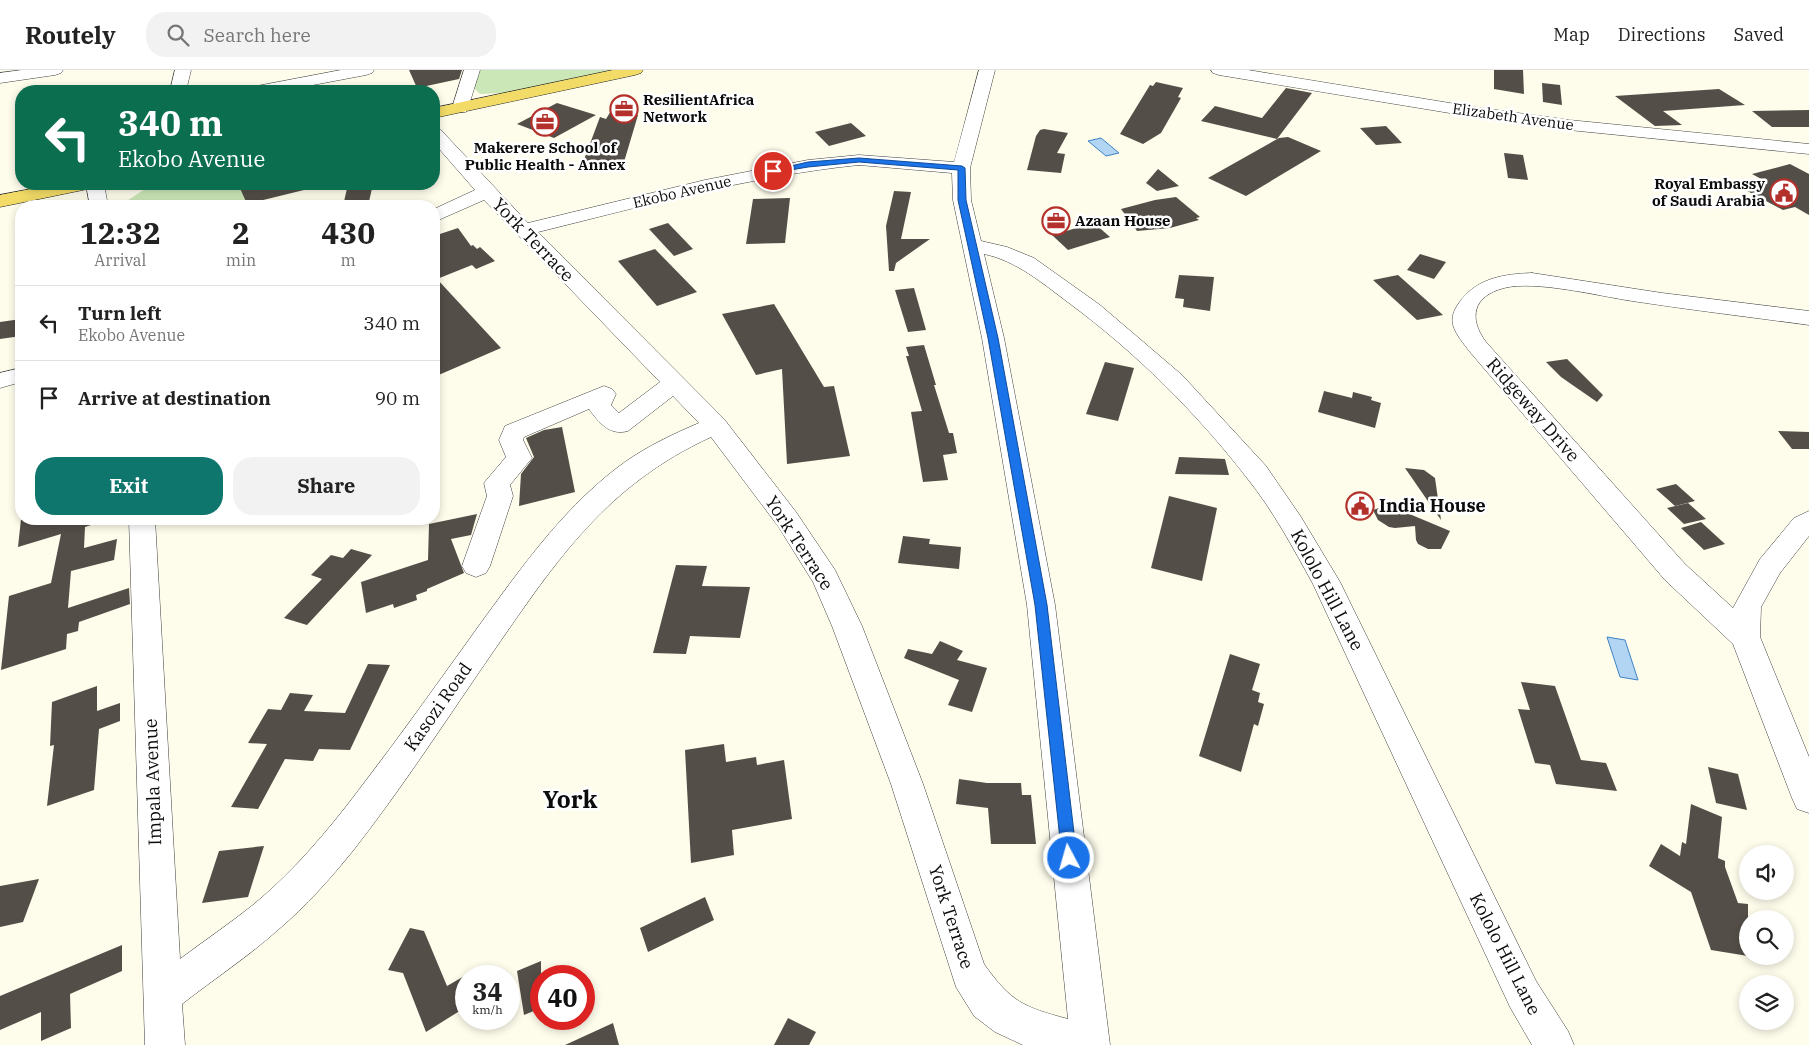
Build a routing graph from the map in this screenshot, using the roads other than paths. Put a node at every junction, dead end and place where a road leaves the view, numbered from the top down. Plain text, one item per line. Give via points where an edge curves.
1 (55, 70) edge
2 (183, 70) edge
3 (366, 70) edge
4 (472, 70) edge
5 (635, 70) edge
6 (986, 70) edge
7 (1219, 70) edge
8 (0, 78) edge
9 (179, 85) edge
10 (288, 85) edge
11 (460, 108) junction
12 (440, 112) edge
13 (441, 148) edge
14 (1809, 148) edge
15 (962, 168) junction
16 (54, 190) edge
17 (487, 192) junction
18 (0, 201) edge
19 (440, 213) edge
20 (523, 230) junction
21 (974, 255) junction
22 (1809, 318) edge
23 (15, 377) edge
24 (0, 381) edge
25 (674, 383) junction
26 (715, 426) junction
27 (1809, 521) edge
28 (142, 525) edge
29 (476, 566) dead end
30 (1744, 637) junction
31 (1809, 798) edge
32 (162, 996) junction
33 (164, 1044) edge
34 (1090, 1045) edge
35 (1554, 1045) edge

1 - 8 street
2 - 9 street
3 - 10 street
4 - 11 street
5 - 11 main road
6 - 15 street
7 - 14 street, Elizabeth Avenue via 1569,125
11 - 12 main road
13 - 17 street, York Terrace
15 - 20 street, Ekobo Avenue via 859,160 808,165 704,186
15 - 21 street via 962,200
16 - 18 main road
17 - 19 street
17 - 20 street, York Terrace
20 - 25 street, York Terrace
21 - 34 street via 993,338 1041,605
21 - 35 street, Kololo Hill Lane via 1020,258 1092,310 1174,380 1257,472 1326,582 1523,994
22 - 30 street, Ridgeway Drive via 1532,279 1511,280 1487,287 1473,297 1463,314 1464,324 1478,347 1675,572
23 - 24 street
25 - 26 street, York Terrace
25 - 29 street via 619,426 599,406 604,394 514,432 511,440 519,458 497,483 500,496
26 - 32 street, Kasozi Road via 648,459 602,496 575,523 543,559 370,802 306,879 266,917
26 - 34 street, York Terrace via 787,519 828,586 847,626 907,784 969,974 988,1002 1009,1018 1031,1029
27 - 30 street via 1770,566 1747,606
28 - 32 street, Impala Avenue
30 - 31 street, Ridgeway Drive
32 - 33 street, Impala Avenue

